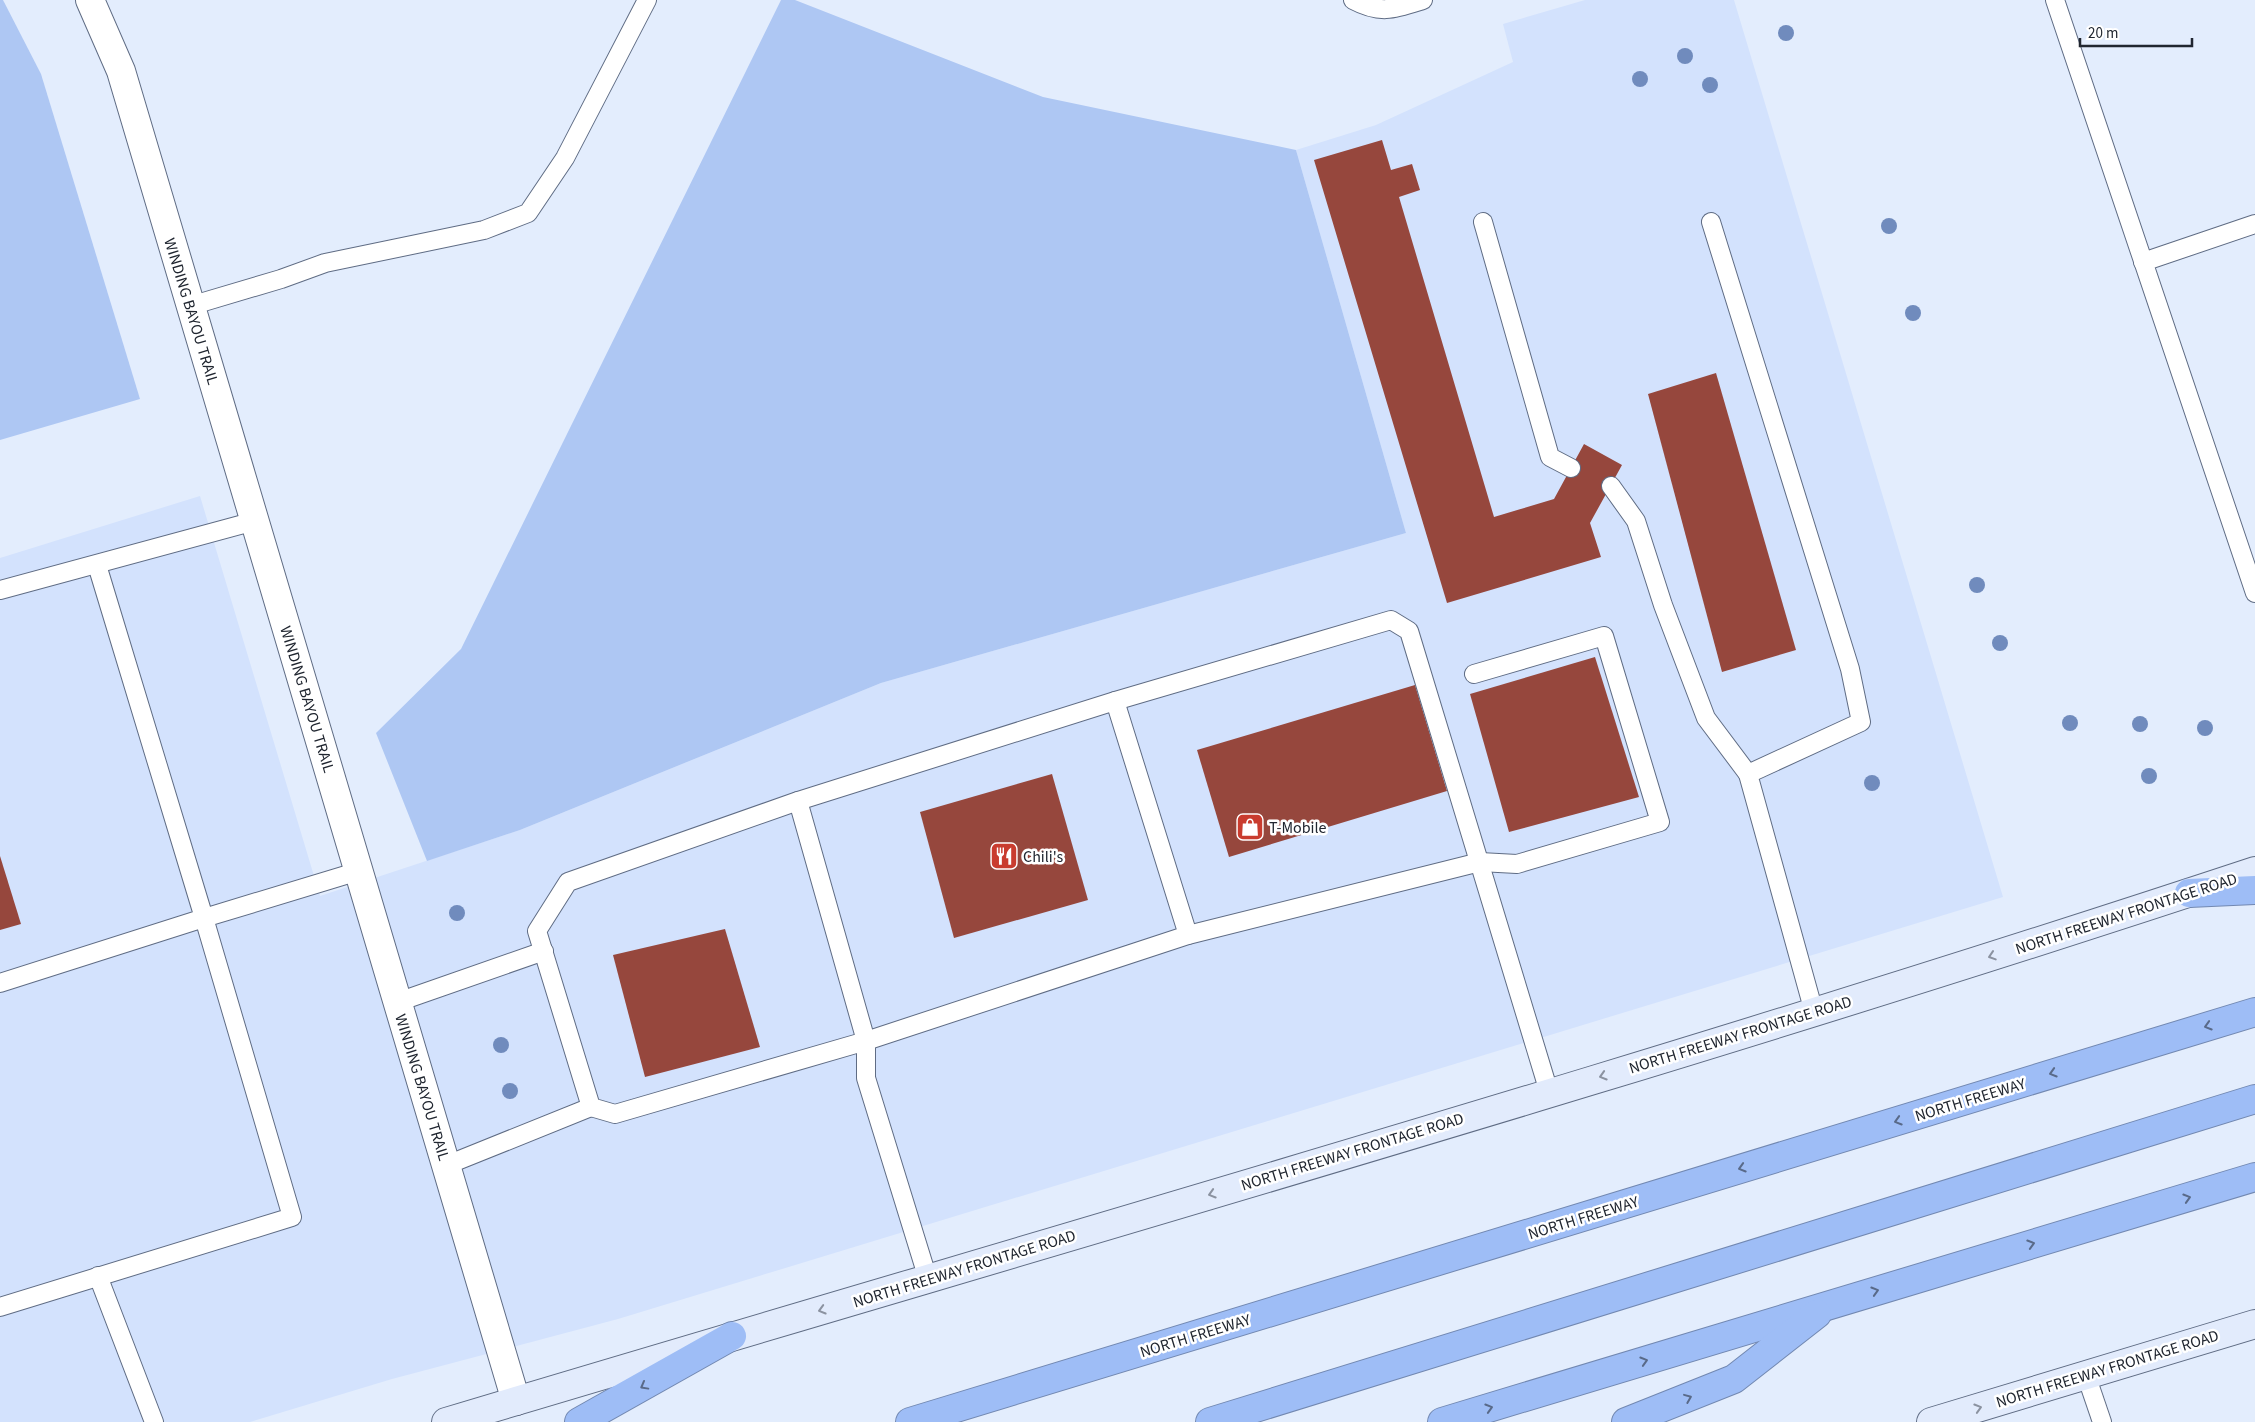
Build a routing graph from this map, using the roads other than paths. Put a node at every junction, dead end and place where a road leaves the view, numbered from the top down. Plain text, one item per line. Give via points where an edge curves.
1 (90, 0) edge
2 (647, 0) edge
3 (1353, 0) edge
4 (1423, 0) edge
5 (2055, 0) edge
6 (1483, 222) dead end
7 (1711, 222) dead end
8 (2255, 224) edge
9 (2143, 262) junction
10 (190, 306) junction
11 (1571, 468) dead end
12 (1611, 486) dead end
13 (255, 521) junction
14 (97, 565) junction
15 (0, 590) edge
16 (2255, 593) edge
17 (1474, 674) dead end
18 (1115, 701) junction
19 (1748, 774) junction
20 (798, 801) junction
21 (1480, 862) junction
22 (359, 871) junction
23 (2255, 871) edge
24 (2255, 890) edge
25 (2189, 893) junction
26 (204, 918) junction
27 (1188, 935) junction
28 (544, 951) junction
29 (0, 983) edge
30 (398, 1002) junction
31 (1814, 1012) junction
32 (2255, 1012) edge
33 (866, 1041) junction
34 (1550, 1092) junction
35 (2255, 1099) edge
36 (591, 1107) junction
37 (447, 1165) junction
38 (2255, 1177) edge
39 (98, 1276) junction
40 (928, 1279) junction
41 (1829, 1305) junction
42 (0, 1307) edge
43 (2255, 1324) edge
44 (732, 1336) junction
45 (2086, 1375) junction
46 (516, 1401) junction
47 (154, 1422) edge
48 (446, 1422) edge
49 (579, 1422) edge
50 (910, 1422) edge
51 (1210, 1422) edge
52 (1442, 1422) edge
53 (1626, 1422) edge
54 (1931, 1422) edge
55 (2102, 1422) edge

1 - 10 street, WINDING BAYOU TRAIL via 121,71
2 - 10 lane via 565,158 528,213 484,230 325,263
3 - 4 lane via 1365,6 1391,10
5 - 9 lane
6 - 11 lane via 1550,456
7 - 19 lane via 1850,669 1861,722
8 - 9 lane
9 - 16 lane
10 - 13 street, WINDING BAYOU TRAIL
12 - 19 lane via 1636,521 1663,605 1706,718
13 - 14 lane
13 - 22 street, WINDING BAYOU TRAIL
14 - 15 lane
14 - 26 lane
17 - 21 lane via 1604,636 1660,822 1517,864
18 - 20 lane
18 - 21 lane via 1390,620 1409,631
18 - 27 lane
19 - 31 lane
20 - 28 lane via 568,882 537,930
20 - 33 lane
21 - 27 lane
21 - 34 lane
22 - 26 lane
22 - 30 street, WINDING BAYOU TRAIL
23 - 25 main road, NORTH FREEWAY FRONTAGE ROAD
24 - 25 highway
25 -> 31 main road, NORTH FREEWAY FRONTAGE ROAD
26 - 29 lane
26 - 39 lane via 292,1217
27 - 33 lane
28 - 30 lane
28 - 36 lane
30 - 37 street, WINDING BAYOU TRAIL
31 -> 34 main road, NORTH FREEWAY FRONTAGE ROAD
32 -> 50 highway, NORTH FREEWAY
33 - 36 lane via 615,1114
33 - 40 lane via 866,1078
34 -> 40 main road, NORTH FREEWAY FRONTAGE ROAD
35 - 51 highway
36 - 37 lane
37 - 46 street, WINDING BAYOU TRAIL
41 -> 38 highway
39 - 42 lane
39 - 47 lane
40 -> 44 main road, NORTH FREEWAY FRONTAGE ROAD
52 -> 41 highway
53 -> 41 highway via 1734,1380
43 - 45 main road, NORTH FREEWAY FRONTAGE ROAD
44 - 46 main road, NORTH FREEWAY FRONTAGE ROAD
44 -> 49 highway
54 -> 45 main road, NORTH FREEWAY FRONTAGE ROAD
45 - 55 lane
46 - 48 main road, NORTH FREEWAY FRONTAGE ROAD

